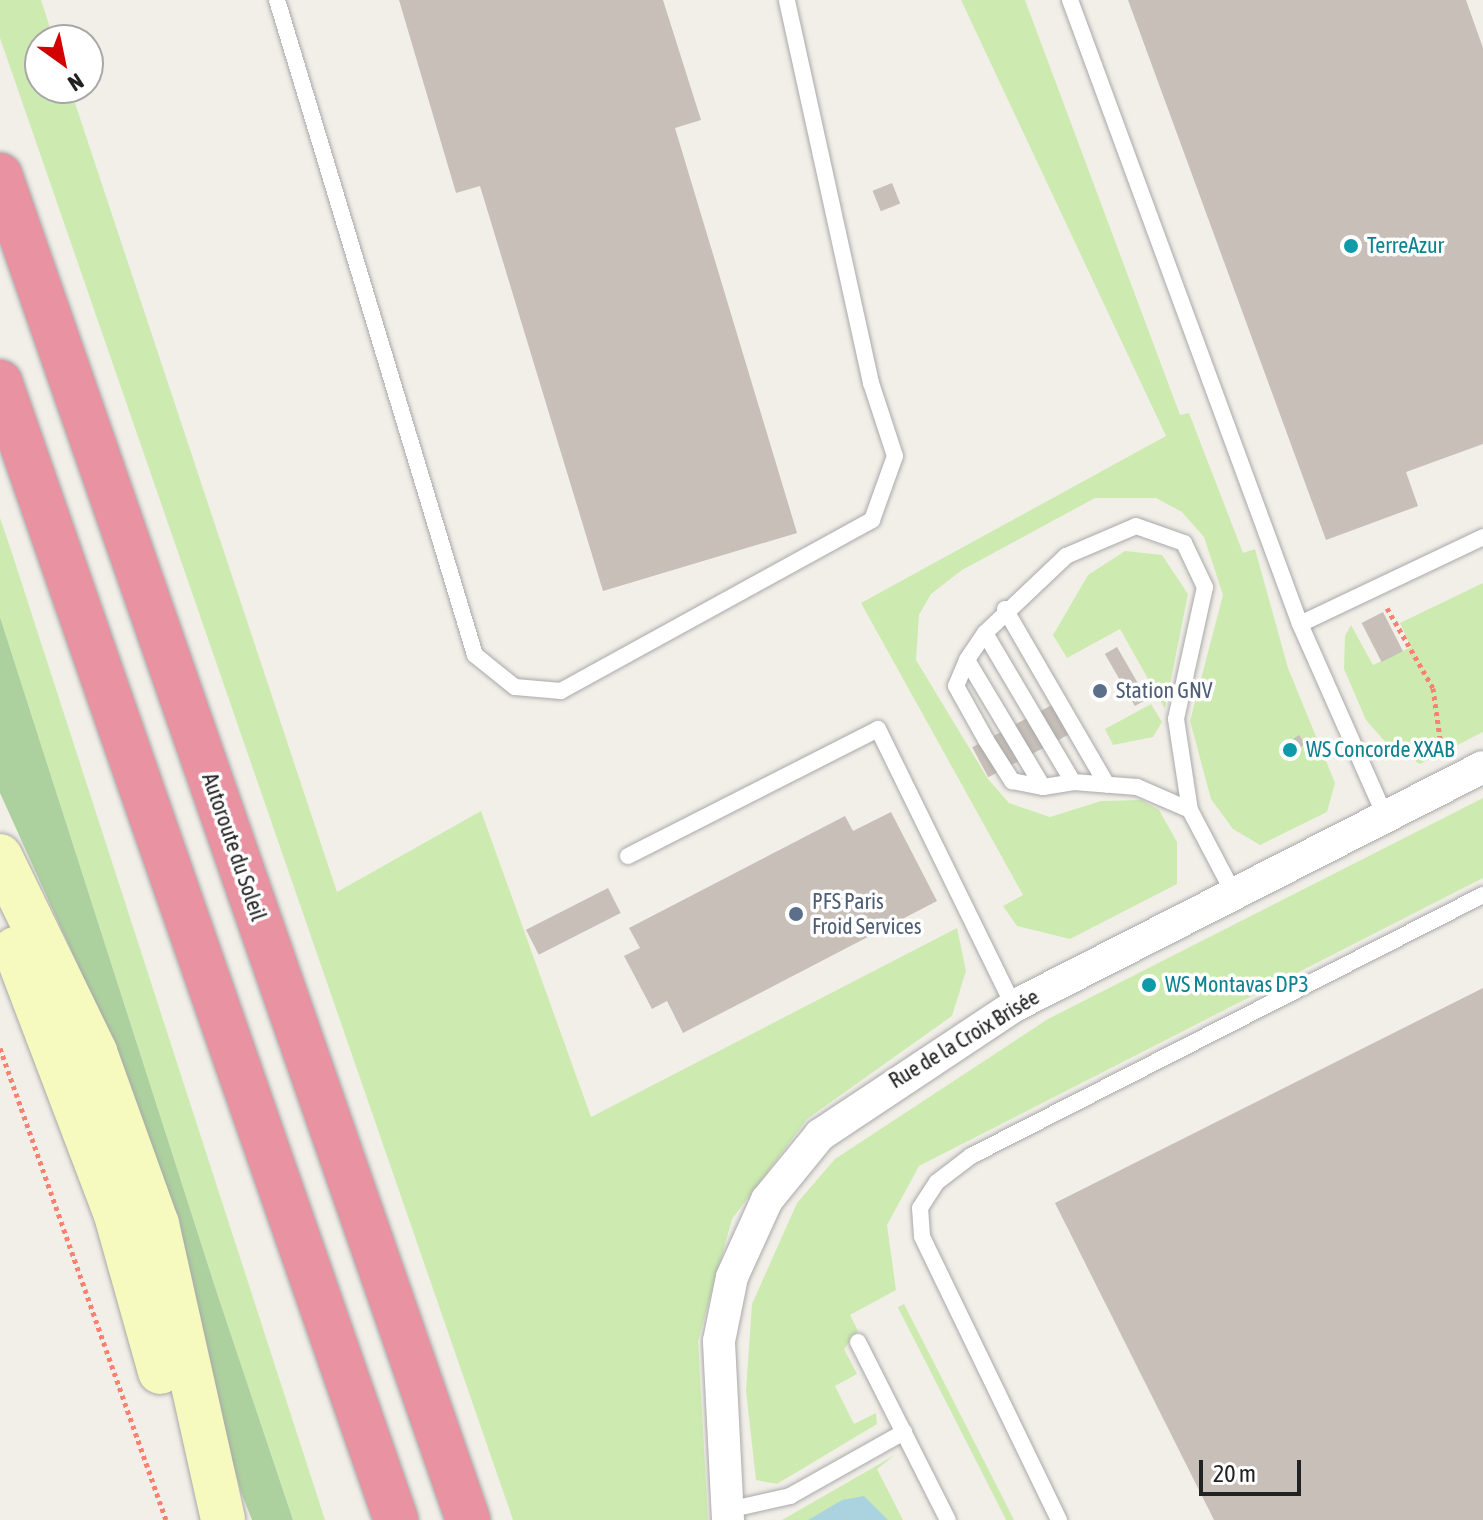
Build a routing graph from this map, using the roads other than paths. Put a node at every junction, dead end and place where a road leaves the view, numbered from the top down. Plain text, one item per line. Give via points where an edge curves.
1 (277, 0) edge
2 (787, 0) edge
3 (1070, 0) edge
4 (0, 175) edge
5 (0, 382) edge
6 (1483, 537) edge
7 (1005, 609) junction
8 (1300, 624) junction
9 (985, 633) junction
10 (967, 660) junction
11 (1483, 767) edge
12 (1073, 782) junction
13 (1107, 785) junction
14 (1043, 787) junction
15 (1190, 810) junction
16 (1385, 816) junction
17 (0, 856) edge
18 (628, 856) dead end
19 (1233, 892) junction
20 (1483, 895) edge
21 (0, 914) edge
22 (1014, 1006) junction
23 (858, 1342) dead end
24 (904, 1432) junction
25 (728, 1515) edge
26 (203, 1520) edge
27 (223, 1520) edge
28 (396, 1520) edge
29 (468, 1520) edge
30 (948, 1520) edge
31 (1059, 1520) edge

1 - 2 lane via 475,655 515,687 561,691 872,520 895,456 871,383
3 - 8 lane
4 - 29 highway, Autoroute du Soleil
5 - 28 highway
6 - 8 lane
7 - 9 lane
7 - 13 lane
7 - 15 lane via 1066,556 1109,532 1136,526 1184,543 1205,587 1176,719
8 - 16 lane
9 - 10 lane
9 - 12 lane
10 - 14 lane
10 - 14 lane via 956,686 986,740 1012,781
11 - 16 street, Rue de la Croix Brisée
12 - 13 lane
12 - 14 lane
13 - 15 lane via 1137,787
15 - 19 lane
16 - 19 street, Rue de la Croix Brisée
17 - 27 main road via 95,1052 157,1224
18 - 22 lane via 878,729
19 - 22 street, Rue de la Croix Brisée
20 - 31 lane via 971,1156 937,1182 920,1208 922,1236
21 - 26 main road via 116,1215
22 - 25 street, Rue de la Croix Brisée via 820,1135 767,1200 732,1277 719,1341
23 - 24 lane
24 - 25 lane via 790,1496
24 - 30 lane

